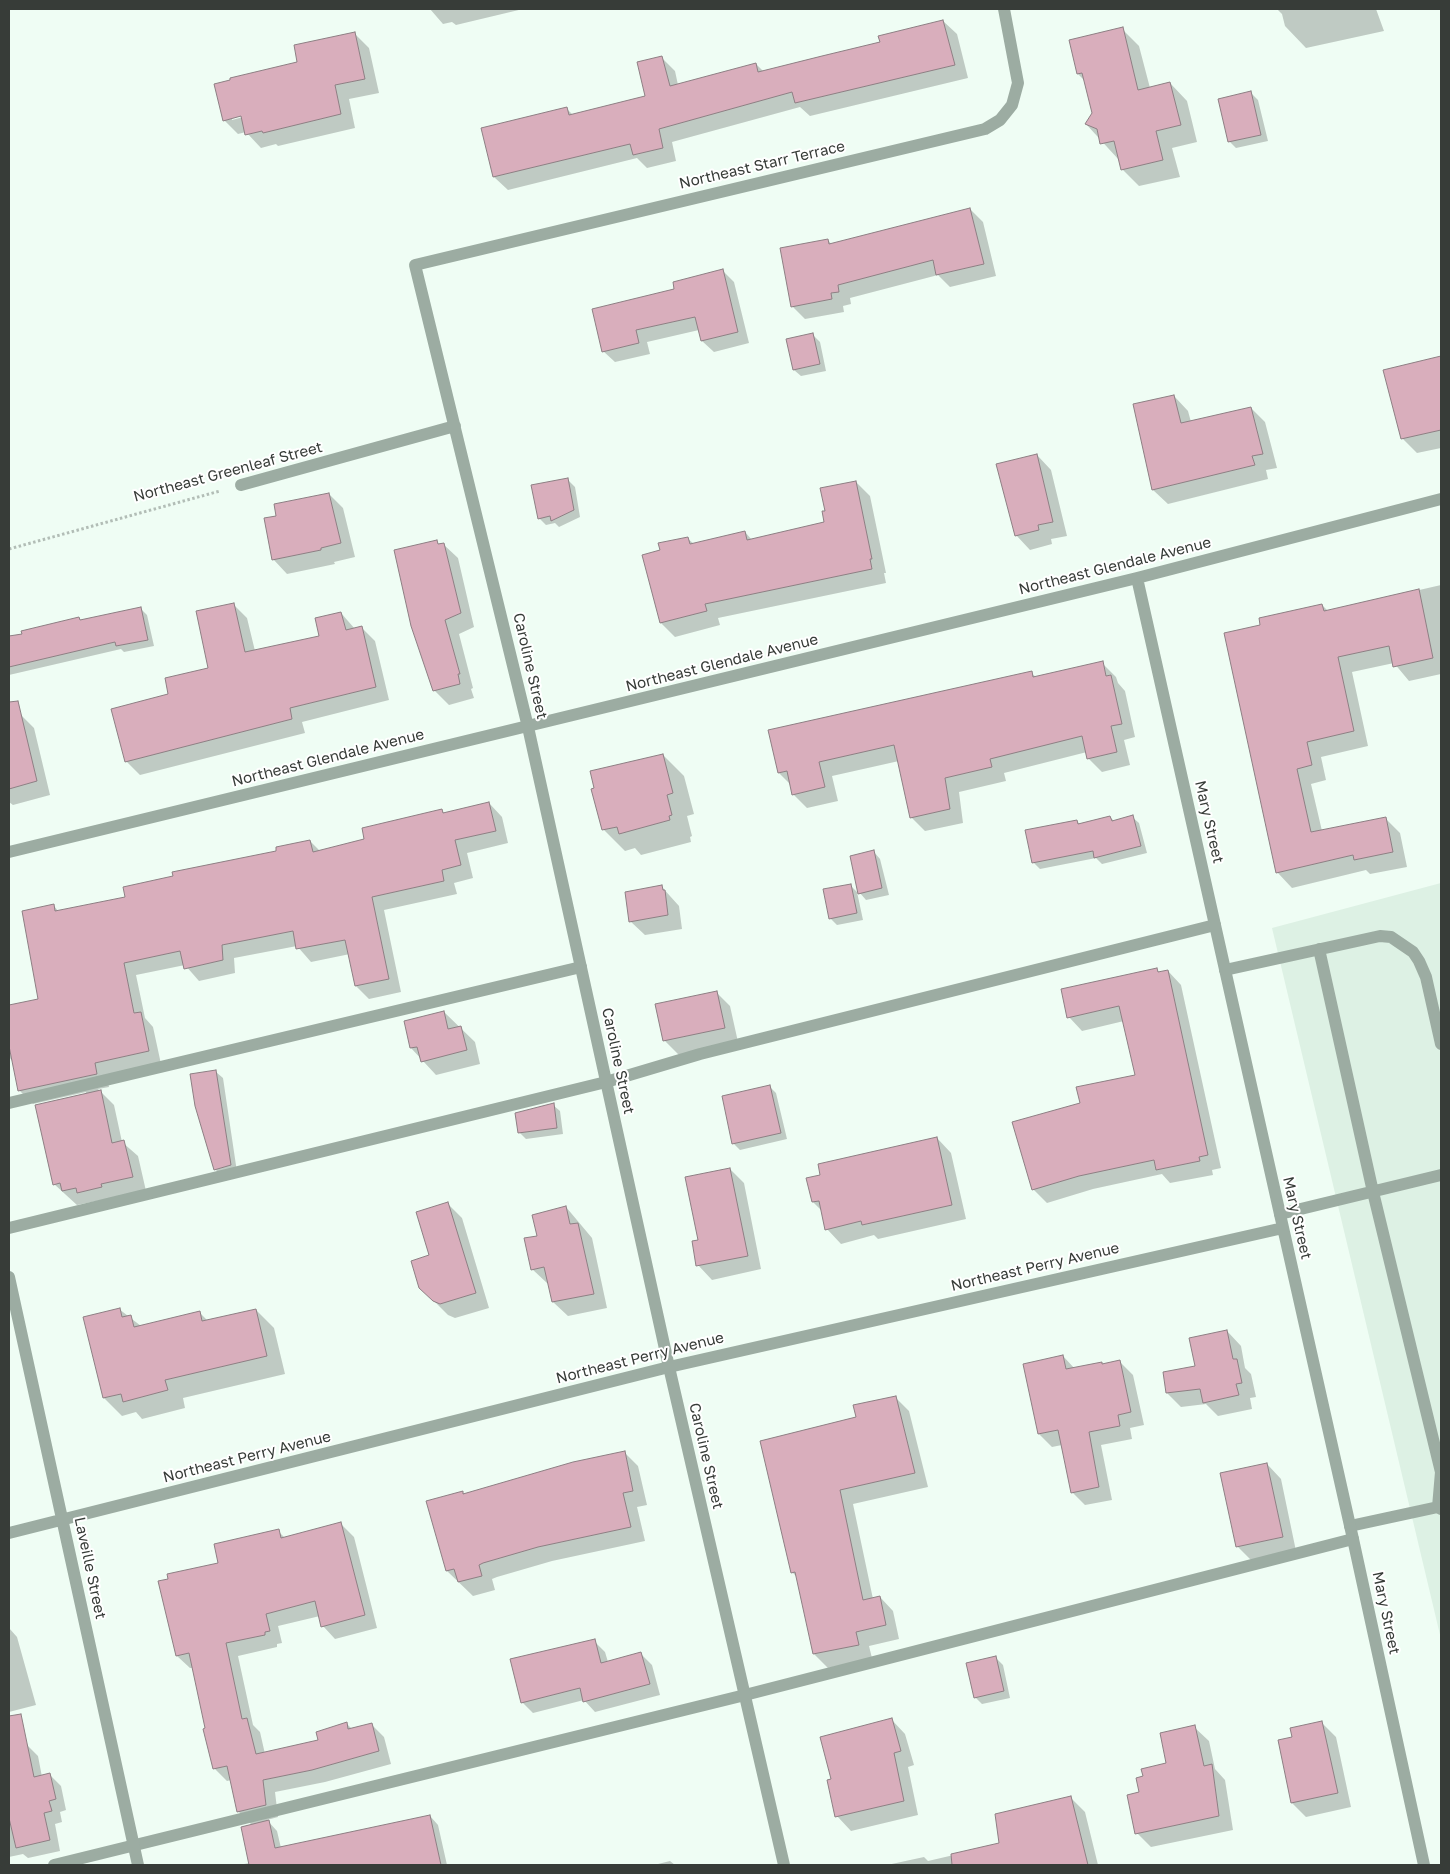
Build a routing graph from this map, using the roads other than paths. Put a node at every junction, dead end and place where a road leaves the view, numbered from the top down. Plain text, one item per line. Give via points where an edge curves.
1 (1004, 9) edge
2 (415, 265) joint
3 (455, 426) junction
4 (241, 485) road end
5 (1441, 499) edge
6 (1137, 578) junction
7 (528, 727) junction
8 (9, 852) edge
9 (1215, 925) junction
10 (1319, 949) junction
11 (581, 967) junction
12 (1225, 970) junction
13 (1441, 1044) edge
14 (606, 1082) junction
15 (9, 1103) edge
16 (1441, 1175) edge
17 (1373, 1192) junction
18 (1280, 1214) junction
19 (9, 1228) edge
20 (1282, 1228) junction
21 (9, 1277) edge
22 (669, 1366) junction
23 (1439, 1508) edge
24 (63, 1520) junction
25 (1350, 1526) junction
26 (9, 1533) edge
27 (1353, 1538) junction
28 (744, 1695) junction
29 (134, 1846) junction
30 (54, 1865) edge
31 (138, 1865) edge
32 (784, 1865) edge
33 (1424, 1865) edge

1 - 2 street, Northeast Starr Terrace via 1018,82 1012,105 1000,120 985,129
2 - 3 street, Caroline Street
3 - 4 street, Northeast Greenleaf Street
3 - 7 street, Caroline Street
5 - 6 street, Northeast Glendale Avenue
6 - 7 street, Northeast Glendale Avenue
6 - 9 street, Mary Street
7 - 8 street, Northeast Glendale Avenue
7 - 11 street, Caroline Street
9 - 12 street, Mary Street
9 - 14 street via 700,1054
10 - 12 street
10 - 13 street via 1380,936 1401,943 1412,952 1422,969
10 - 17 street
11 - 14 street, Caroline Street
11 - 15 street
12 - 18 street, Mary Street
14 - 19 street
14 - 22 street, Caroline Street
16 - 17 street
17 - 18 street
17 - 23 street via 1440,1472
18 - 20 street, Mary Street
20 - 22 street, Northeast Perry Avenue
20 - 25 street, Mary Street
21 - 24 street, Laveille Street
22 - 24 street, Northeast Perry Avenue
22 - 28 street, Caroline Street
23 - 25 street
24 - 26 street, Northeast Perry Avenue
24 - 29 street, Laveille Street
25 - 27 street, Mary Street
27 - 28 street
27 - 33 street, Mary Street
28 - 29 street
28 - 32 street, Caroline Street
29 - 30 street
29 - 31 street, Laveille Street

